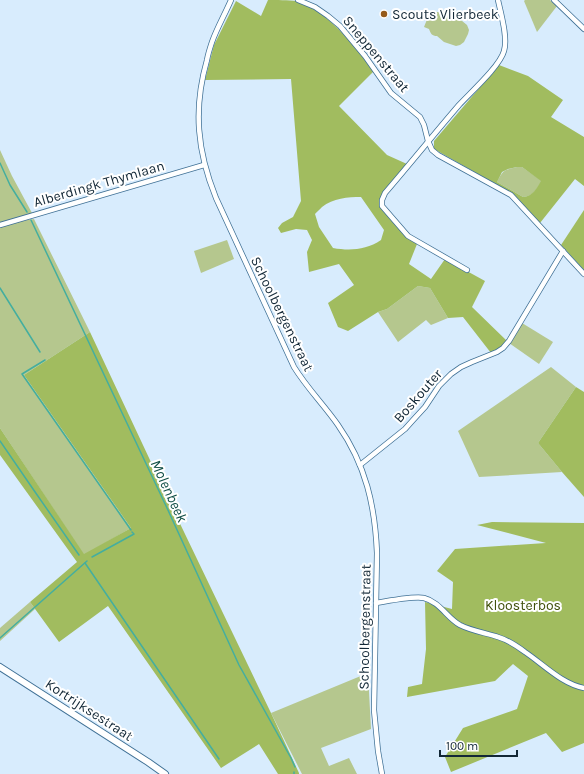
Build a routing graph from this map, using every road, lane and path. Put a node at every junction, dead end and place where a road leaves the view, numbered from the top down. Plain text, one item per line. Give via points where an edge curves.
1 (231, 0) edge
2 (298, 0) edge
3 (498, 0) edge
4 (554, 0) edge
5 (584, 30) edge
6 (428, 142) junction
7 (204, 165) junction
8 (0, 225) edge
9 (563, 251) junction
10 (467, 270) dead end
11 (584, 274) edge
12 (360, 465) junction
13 (376, 603) junction
14 (0, 667) edge
15 (584, 688) edge
16 (165, 774) edge
17 (382, 774) edge

1 - 7 street, Schoolbergenstraat via 211,43 202,77 198,124
2 - 6 street, Sneppenstraat via 315,7 340,26 391,93 420,117
3 - 6 street via 505,38 503,55
4 - 5 street
6 - 9 street, Sneppenstraat via 432,150 438,154 511,194
6 - 10 street via 385,193 382,206 408,236
7 - 8 street, Alberdingk Thymlaan
7 - 12 street, Schoolbergenstraat via 216,198 294,367 349,441
9 - 11 street, Sneppenstraat
9 - 12 street, Boskouter via 503,348 451,374 405,429
12 - 13 street, Schoolbergenstraat via 373,506 376,528
13 - 15 street via 428,599 460,625 510,642 562,678
13 - 17 street, Schoolbergenstraat via 374,710
14 - 16 street, Kortrijksestraat

